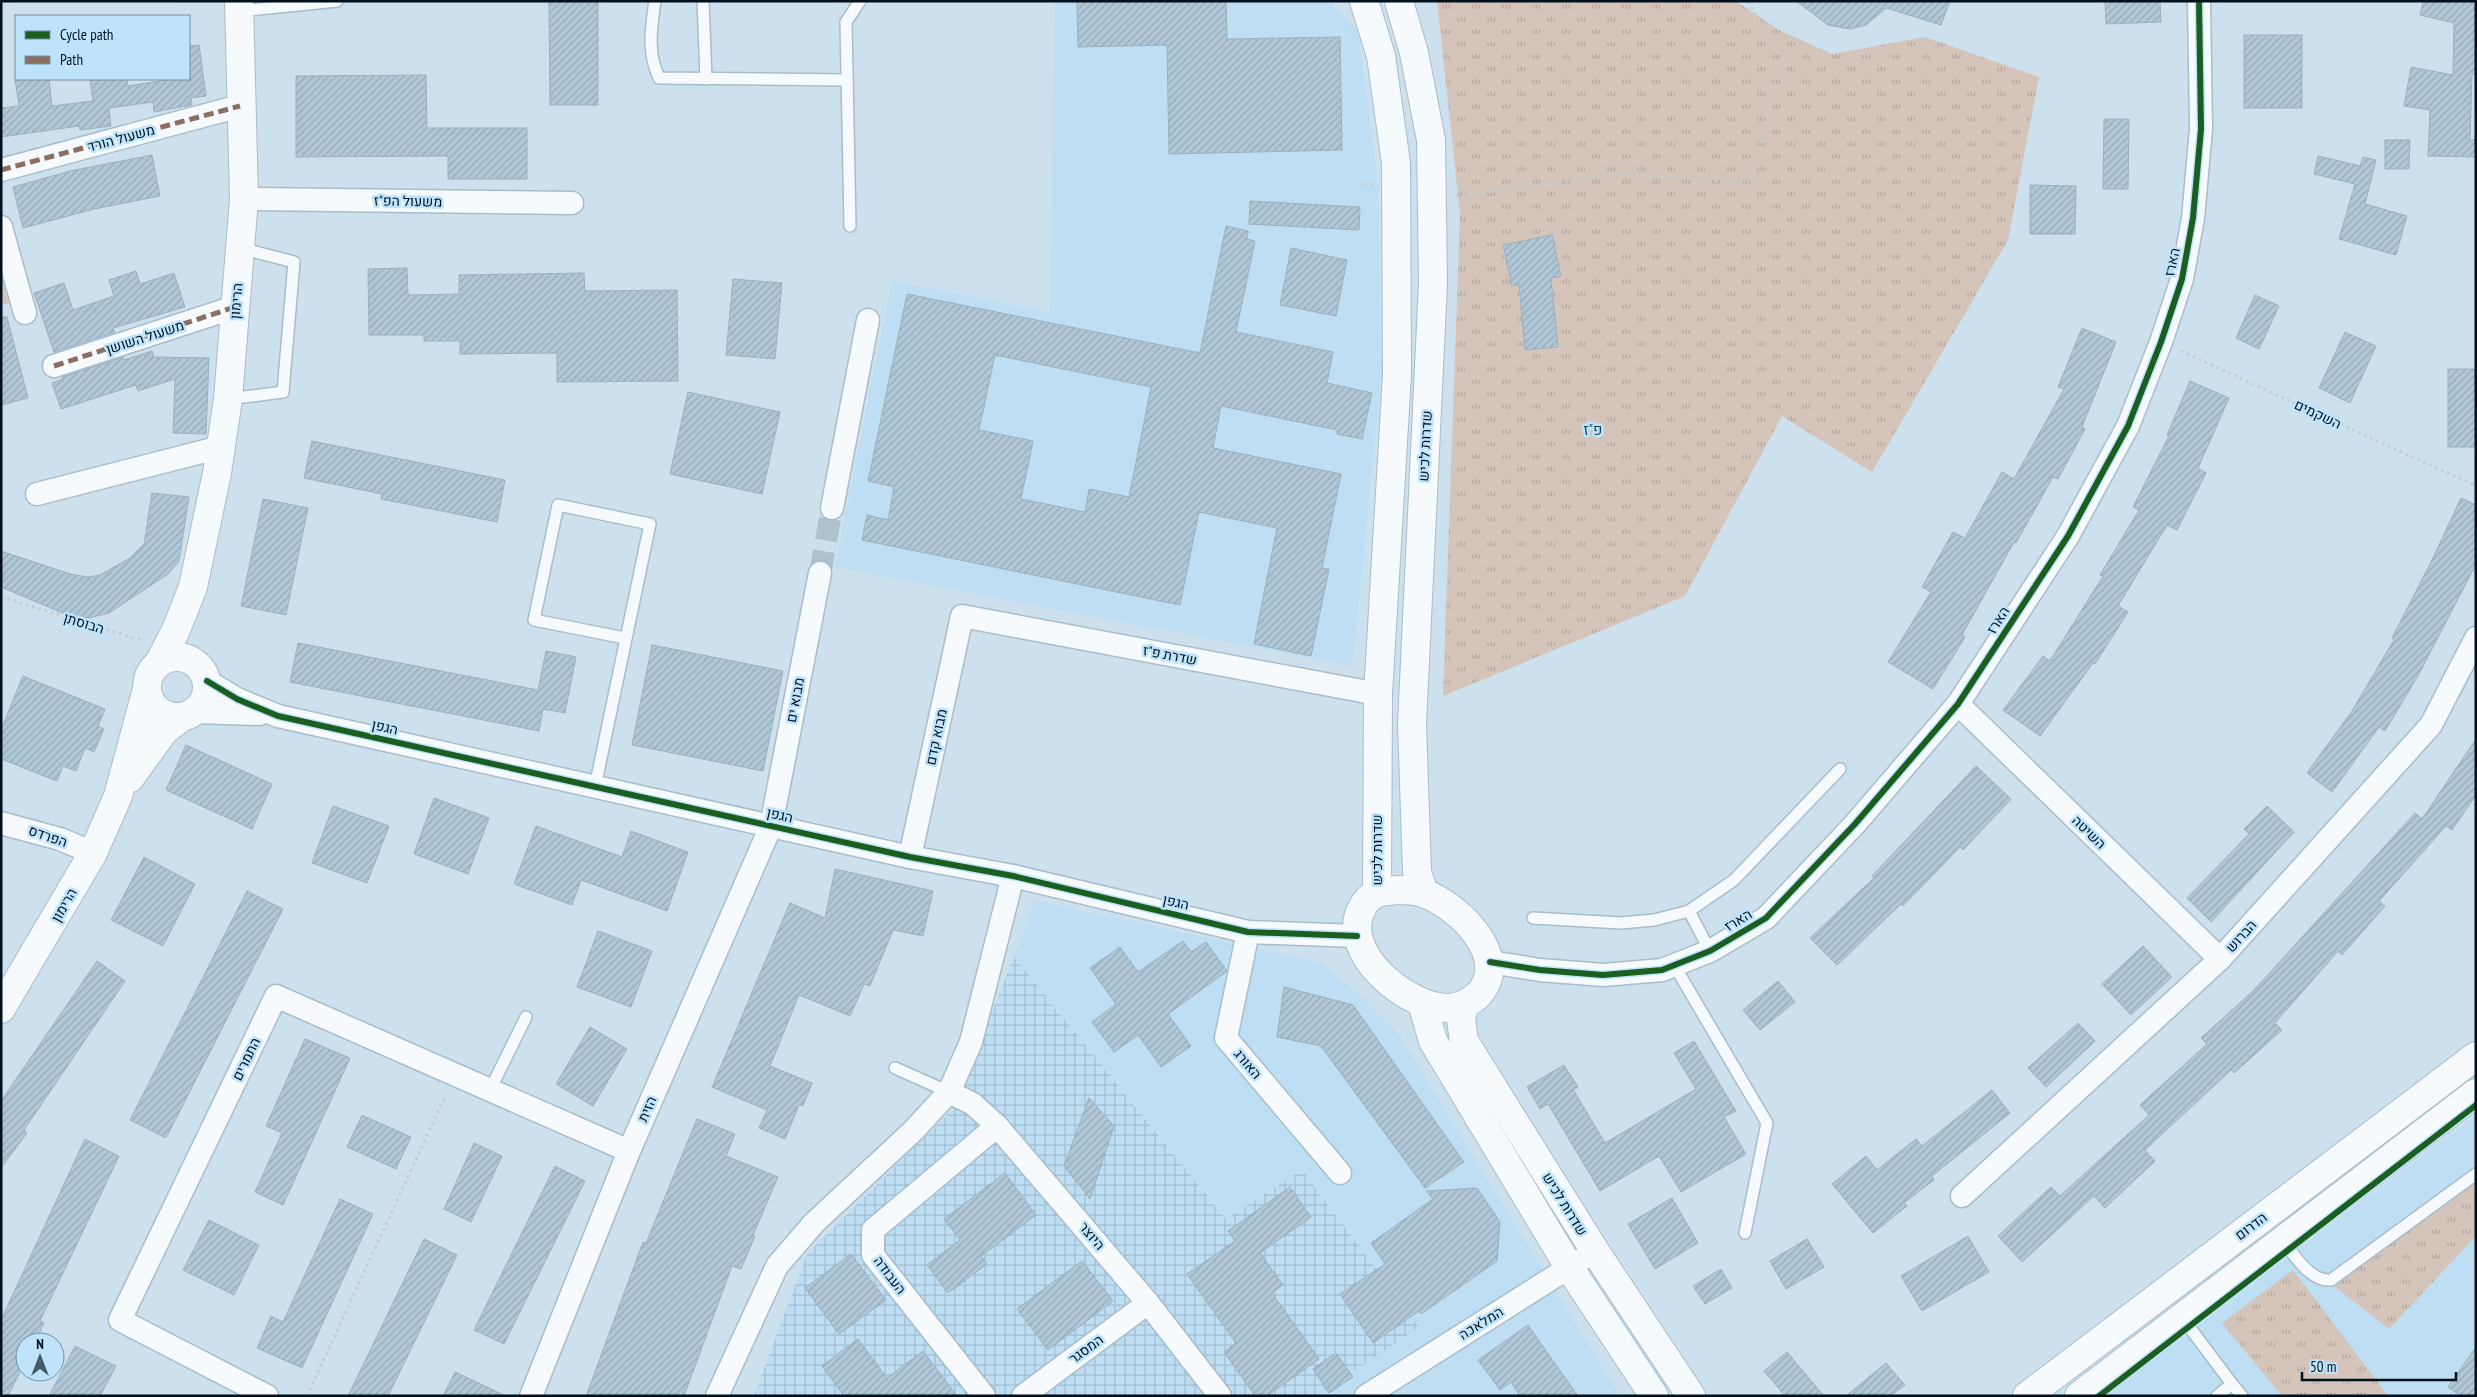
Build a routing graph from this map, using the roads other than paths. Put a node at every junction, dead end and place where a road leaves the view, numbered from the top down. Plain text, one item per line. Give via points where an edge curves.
1 (655, 1) edge
2 (702, 1) edge
3 (860, 1) edge
4 (1364, 1) edge
5 (1399, 1) edge
6 (2199, 1) edge
7 (334, 2) edge
8 (238, 4) edge
9 (706, 79) junction
10 (847, 80) junction
11 (240, 106) junction
12 (1, 170) edge
13 (244, 199) junction
14 (572, 203) dead end
15 (850, 226) dead end
16 (1, 227) edge
17 (240, 248) junction
18 (236, 307) junction
19 (25, 313) dead end
20 (868, 320) dead end
21 (54, 366) dead end
22 (228, 399) junction
23 (221, 447) junction
24 (38, 494) dead end
25 (832, 508) tunnel mouth
26 (820, 573) tunnel mouth
27 (193, 587) junction
28 (962, 616) joint
29 (625, 638) junction
30 (2476, 638) edge
31 (163, 656) junction
32 (202, 673) junction
33 (147, 689) junction
34 (1378, 694) junction
35 (1958, 704) junction
36 (188, 715) junction
37 (278, 716) junction
38 (1840, 769) dead end
39 (595, 787) junction
40 (118, 796) junction
41 (1, 823) edge
42 (771, 826) junction
43 (93, 853) junction
44 (910, 858) junction
45 (1013, 876) junction
46 (1377, 893) junction
47 (1424, 893) junction
48 (1689, 911) junction
49 (1533, 918) dead end
50 (1248, 932) junction
51 (1356, 936) junction
52 (1710, 951) junction
53 (2220, 959) junction
54 (1490, 962) junction
55 (1674, 966) junction
56 (1422, 1003) junction
57 (1465, 1004) junction
58 (1, 1009) edge
59 (526, 1017) dead end
60 (2476, 1056) edge
61 (895, 1068) dead end
62 (490, 1090) junction
63 (949, 1092) junction
64 (2476, 1093) edge
65 (997, 1126) junction
66 (629, 1151) junction
67 (1340, 1173) dead end
68 (2476, 1174) edge
69 (1962, 1196) dead end
70 (1745, 1233) dead end
71 (2282, 1240) junction
72 (1595, 1251) junction
73 (1570, 1267) junction
74 (1148, 1303) junction
75 (2181, 1316) junction
76 (2232, 1384) junction
77 (267, 1396) edge
78 (531, 1396) edge
79 (717, 1396) edge
80 (984, 1396) edge
81 (1023, 1396) edge
82 (1220, 1396) edge
83 (1366, 1396) edge
84 (1654, 1396) edge
85 (1691, 1396) edge
86 (2027, 1396) edge
87 (2079, 1396) edge
88 (2217, 1396) edge
89 (2242, 1396) edge

1 - 9 lane via 650,32 652,63 659,78
2 - 9 lane
3 - 10 lane via 846,22
4 - 34 main road, שדרות לכיש via 1381,56 1396,163 1398,375
5 - 47 main road, שדרות לכיש via 1414,53 1430,140 1433,283 1412,724 1417,872
6 - 35 street, הארז via 2201,128 2193,218 2182,279 2128,426 2068,536
7 - 8 lane
8 - 11 main road, הרימון
9 - 10 lane
10 - 15 lane
11 - 12 street, משעול הורד
11 - 13 main road, הרימון
13 - 14 street, משעול הפ"ז
13 - 17 main road, הרימון
16 - 19 street
17 - 18 main road, הרימון
17 - 22 lane via 294,262 283,392
18 - 21 street, משעול השושן
18 - 22 main road, הרימון
20 - 25 street
22 - 23 main road, הרימון
23 - 24 street
23 - 27 main road, הרימון
26 - 42 street, מבוא ים
27 - 31 main road, הרימון
27 - 32 main road, הרימון via 193,628
28 - 34 street, שדרת פ"ז
28 - 44 street, מבוא קדם
29 - 29 lane via 534,620 558,505 650,524
29 - 39 lane
30 - 53 street, הברוש via 2431,724
31 - 32 main road via 179,657
31 - 33 main road via 150,675
32 - 36 main road via 206,696
32 - 37 street, הגפן via 237,699
33 - 36 main road via 158,711 172,717
33 - 40 main road, הרימון
34 - 46 main road, שדרות לכיש
35 - 52 street, הארז via 1855,824 1766,918
35 - 53 street, השיטה
36 - 37 street, הגפן
36 - 40 main road, הרימון via 164,731
37 - 39 street, הגפן
38 - 48 lane via 1734,880
39 - 42 street, הגפן
40 - 43 main road, הרימון
41 - 43 street, הפרדס via 60,839
42 - 44 street, הגפן
42 - 66 street, הזית
43 - 58 main road, הרימון
44 - 45 street, הגפן
45 - 50 street, הגפן
45 - 63 street via 971,1042
46 - 47 main road via 1397,890
46 - 51 main road via 1366,901 1360,912
47 - 54 main road via 1462,917 1485,947
48 - 49 lane via 1654,920 1621,923
48 - 52 lane
50 - 51 street, הגפן
50 - 67 street, האורג via 1226,1038
51 - 56 main road via 1362,951 1382,975 1410,998
52 - 55 street, הארז
53 - 69 street, הברוש
54 - 55 street, הארז via 1603,975
54 - 57 main road via 1484,988
55 - 70 lane via 1767,1123
56 - 57 main road via 1444,1008
56 - 73 main road, שדרות לכיש via 1433,1041
57 - 72 main road, שדרות לכיש via 1461,1019 1464,1041
59 - 62 lane
60 - 86 main road, הדרום
61 - 63 lane
62 - 66 street, התמרים
62 - 77 street, התמרים via 276,996 120,1320
63 - 65 street, היוצר via 973,1104
63 - 79 street via 913,1131 814,1223 776,1266
64 - 71 main road
65 - 74 street, היוצר
65 - 80 street, העבודה via 873,1230 873,1255
66 - 78 street, הזית
68 - 71 lane via 2331,1280 2313,1275
71 - 75 main road
72 - 73 street, המלאכה
72 - 85 main road, שדרות לכיש
73 - 83 street, המלאכה
73 - 84 main road, שדרות לכיש
74 - 81 street, המסגר
74 - 82 street, היוצר
75 - 76 lane
75 - 87 main road
76 - 88 lane
76 - 89 lane

